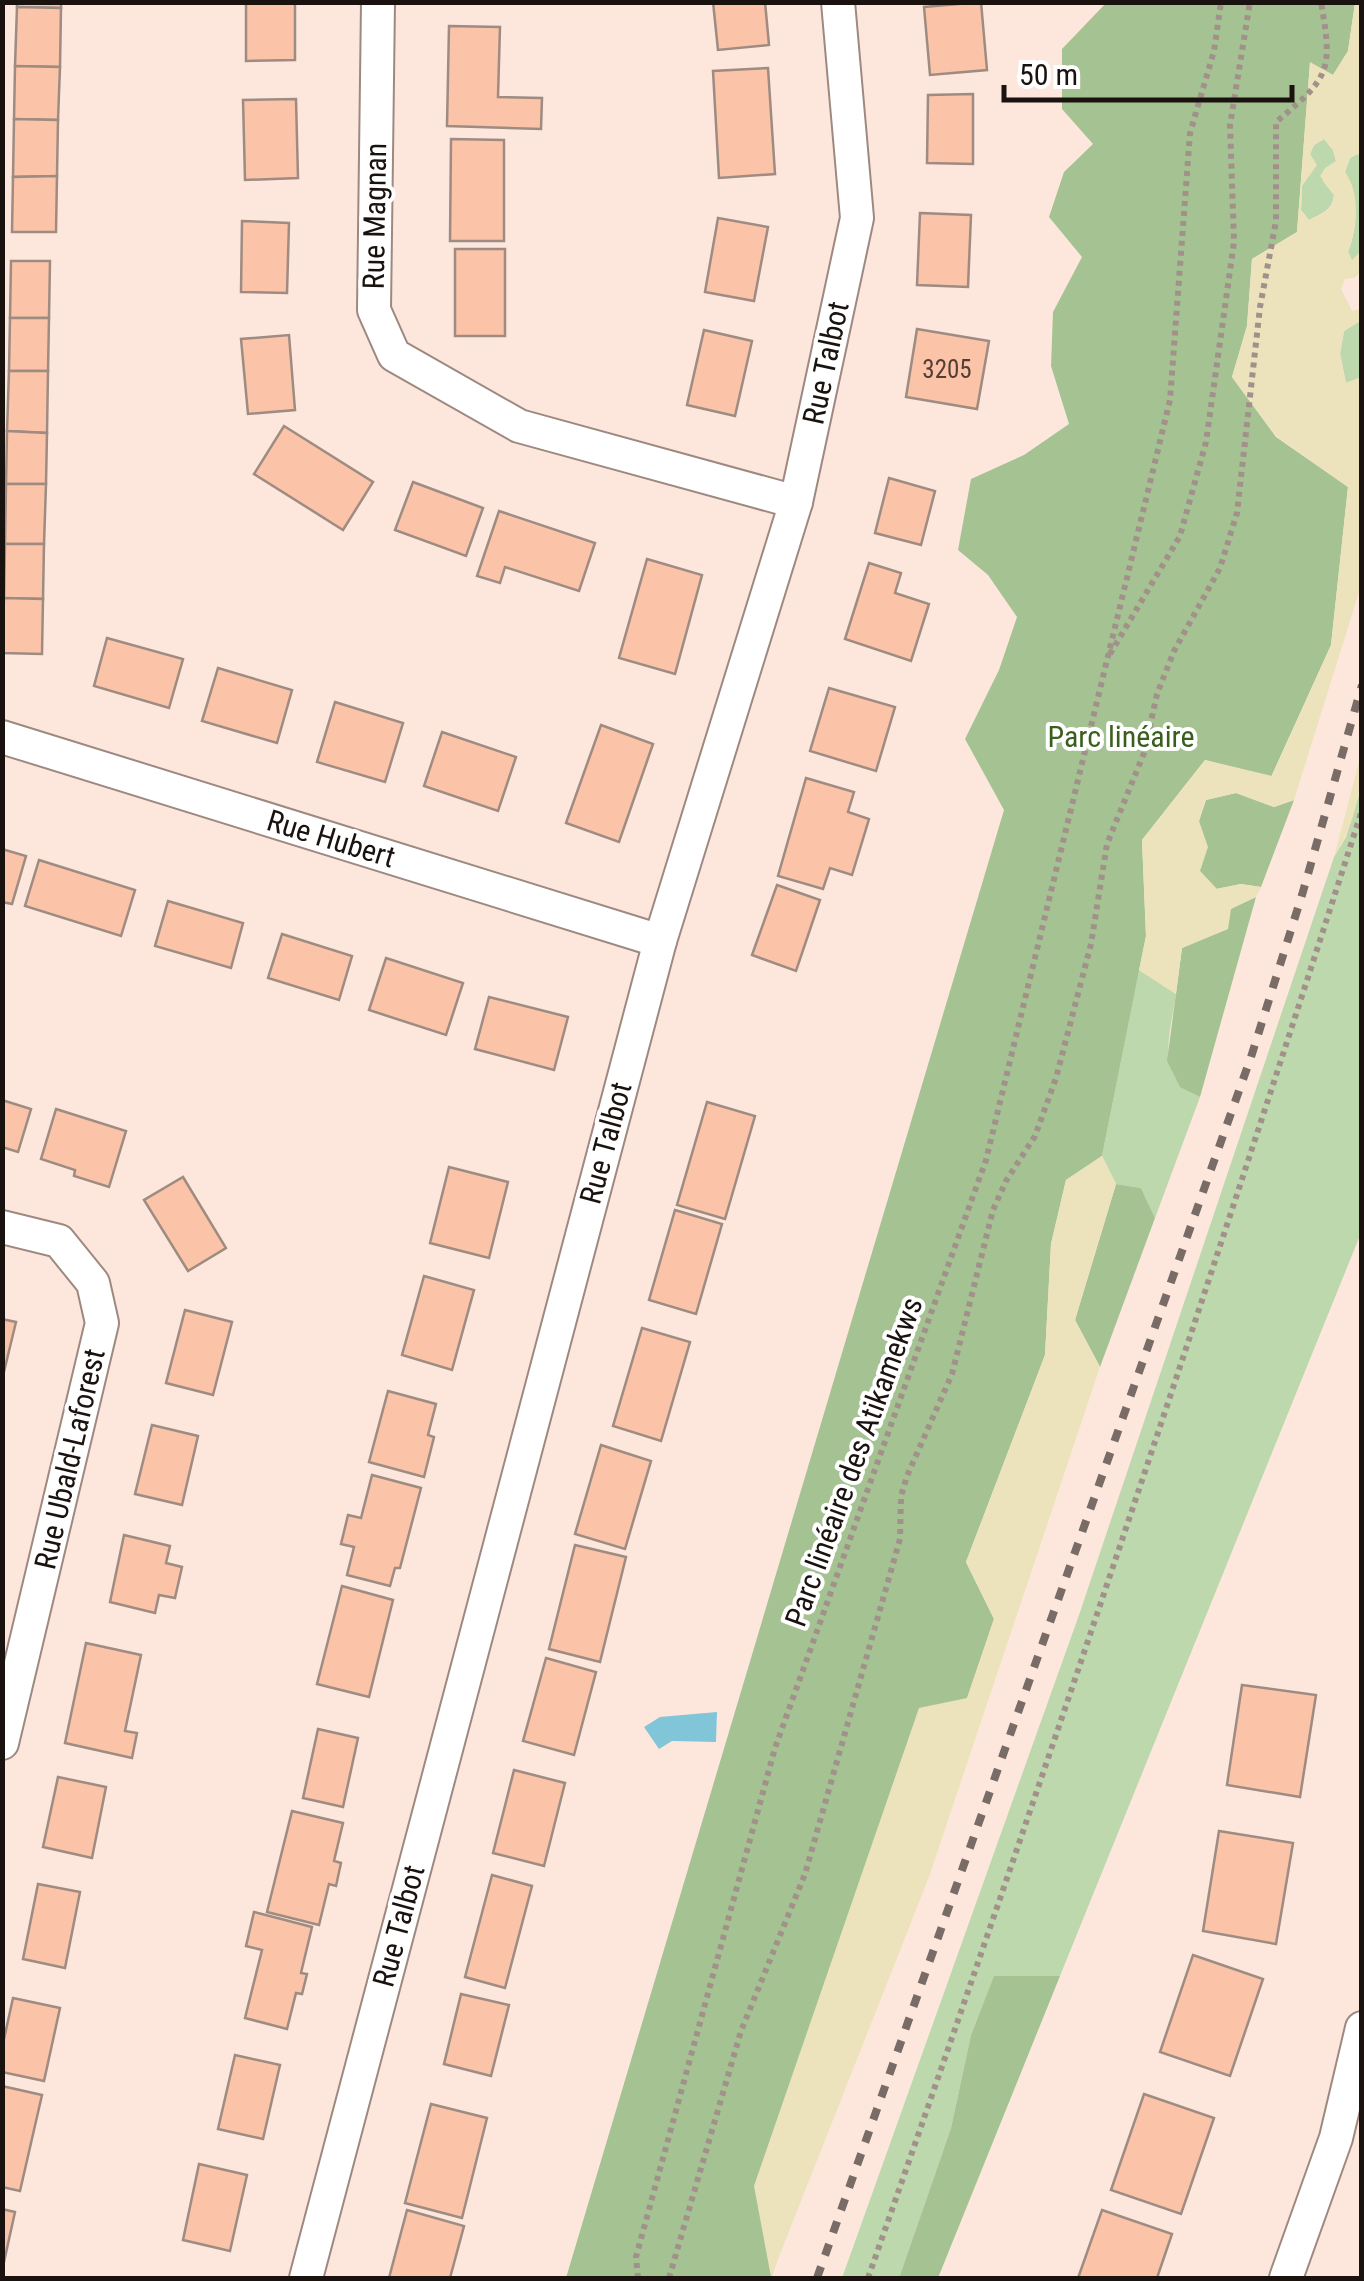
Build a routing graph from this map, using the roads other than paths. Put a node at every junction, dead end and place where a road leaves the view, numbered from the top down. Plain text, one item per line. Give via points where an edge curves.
1 (378, 2) edge
2 (838, 2) edge
3 (796, 502) junction
4 (2, 737) edge
5 (660, 941) junction
6 (2, 1227) edge
7 (2, 1743) edge
8 (1362, 2028) edge
9 (306, 2278) edge
10 (1286, 2278) edge

1 - 3 street, Rue Magnan via 374,310 394,355 519,426
2 - 3 street, Rue Talbot via 857,218
3 - 5 street, Rue Talbot
4 - 5 street, Rue Hubert
5 - 9 street, Rue Talbot
6 - 7 street, Rue Ubald-Laforest via 59,1241 93,1283 102,1324
8 - 10 street via 1336,2138

